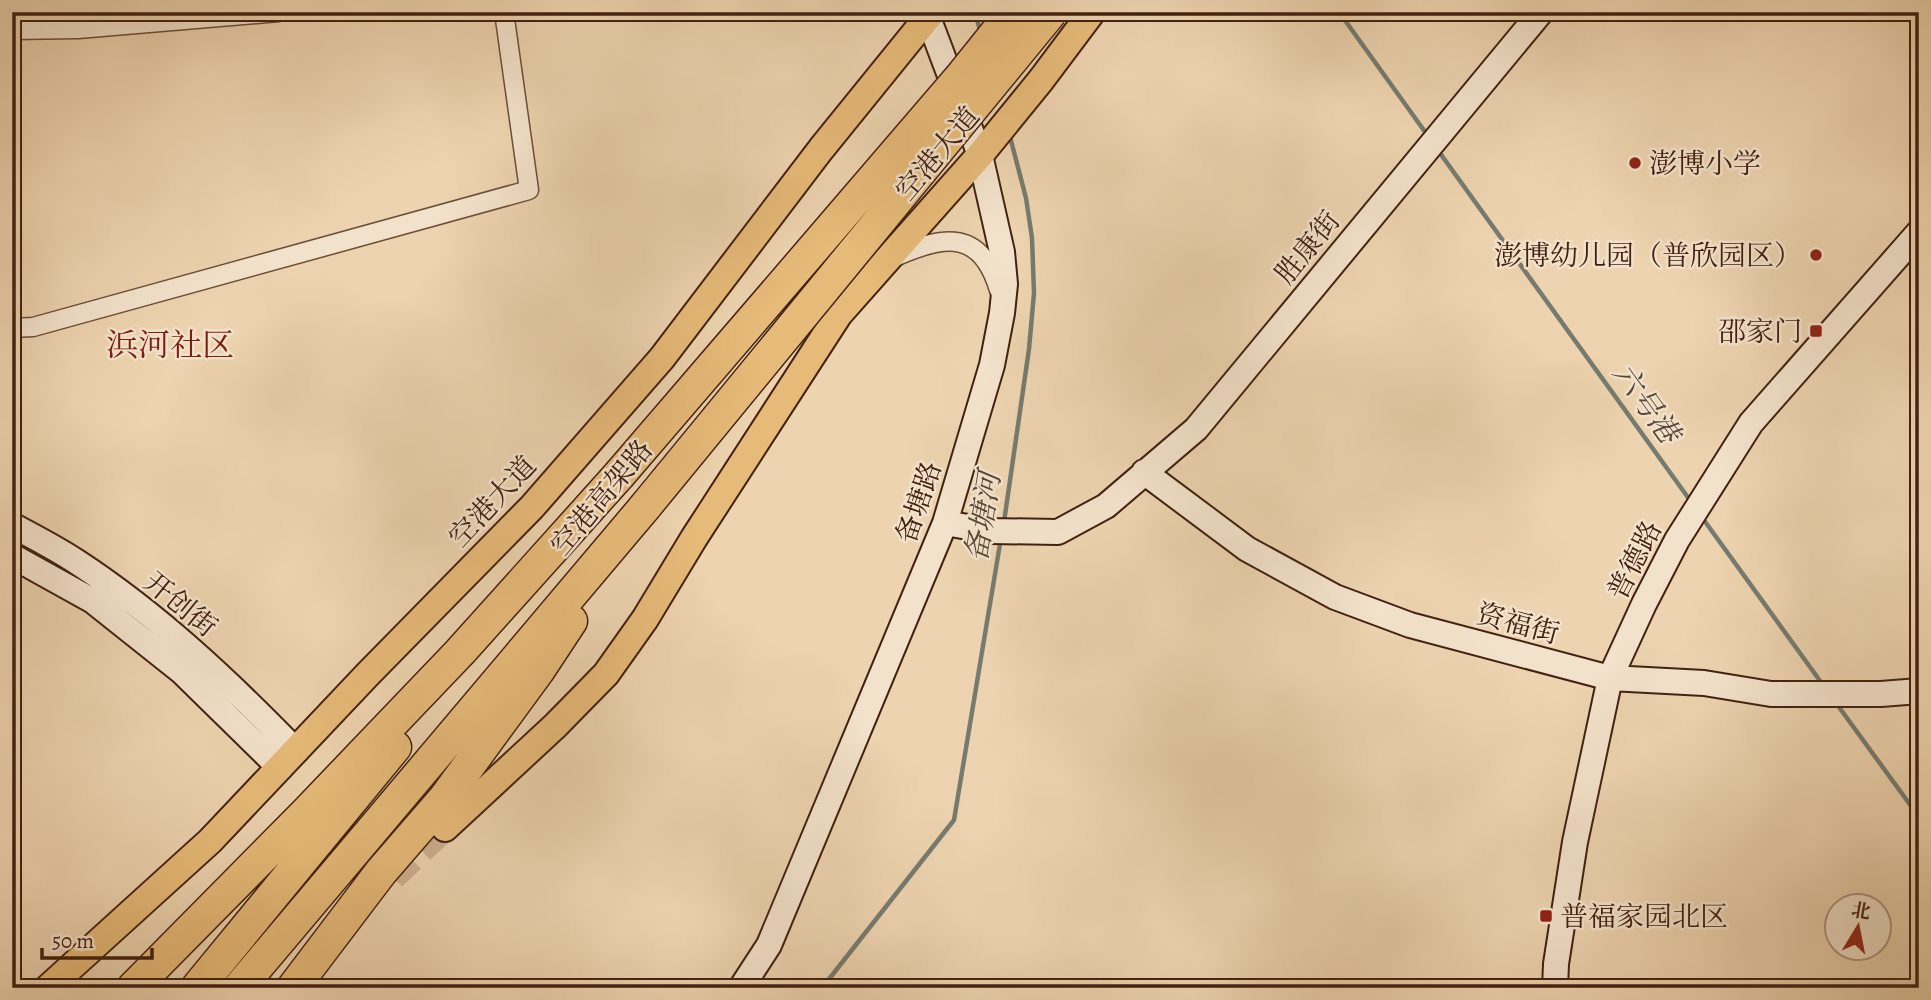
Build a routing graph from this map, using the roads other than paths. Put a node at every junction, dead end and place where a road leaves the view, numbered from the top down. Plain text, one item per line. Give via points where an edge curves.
1 (279, 12) edge
2 (504, 12) edge
3 (1013, 12) edge
4 (1051, 12) edge
5 (1092, 12) edge
6 (1541, 12) edge
7 (928, 14) edge
8 (12, 30) edge
9 (986, 146) junction
10 (1919, 232) edge
11 (885, 262) junction
12 (1002, 313) junction
13 (12, 328) edge
14 (1144, 472) junction
15 (618, 475) junction
16 (644, 508) junction
17 (946, 523) junction
18 (12, 525) edge
19 (12, 556) edge
20 (1610, 678) junction
21 (1919, 691) edge
22 (288, 759) junction
23 (445, 828) tunnel mouth
24 (48, 988) edge
25 (133, 988) edge
26 (197, 988) edge
27 (239, 988) edge
28 (293, 988) edge
29 (741, 988) edge
30 (1555, 988) edge

1 - 8 street
2 - 13 street via 528,190 33,327
3 - 15 highway, 空港高架路, bridge
4 - 16 highway, 空港高架路, bridge
5 - 9 main road, 空港大道
6 - 14 street, 胜康街 via 1196,429
7 - 9 street, 备塘路
7 - 22 main road, 空港大道 via 662,358 533,507
9 - 11 main road, 空港大道
9 - 12 street, 备塘路 via 1002,252
10 - 20 street, 普德路 via 1751,423 1677,540
11 - 12 street via 934,243 954,241 972,247 989,263
11 - 23 main road, 空港大道 via 839,314 606,674
12 - 17 street, 备塘路 via 992,365
14 - 17 street, 胜康街 via 1106,506 1058,532 991,531
14 - 20 street, 资福街 via 1247,549 1335,597 1410,625
15 - 25 highway via 460,652
15 - 26 highway, 空港高架路
16 - 27 highway, 空港高架路
16 - 28 highway via 499,726
17 - 29 street, 备塘路 via 769,945
18 - 22 street, 开创街 via 76,561 207,664
19 - 22 street, 开创街 via 93,601
20 - 21 street, 资福街 via 1704,683 1771,694
20 - 30 street, 普德路 via 1575,842
22 - 24 main road, 空港大道 via 210,841

